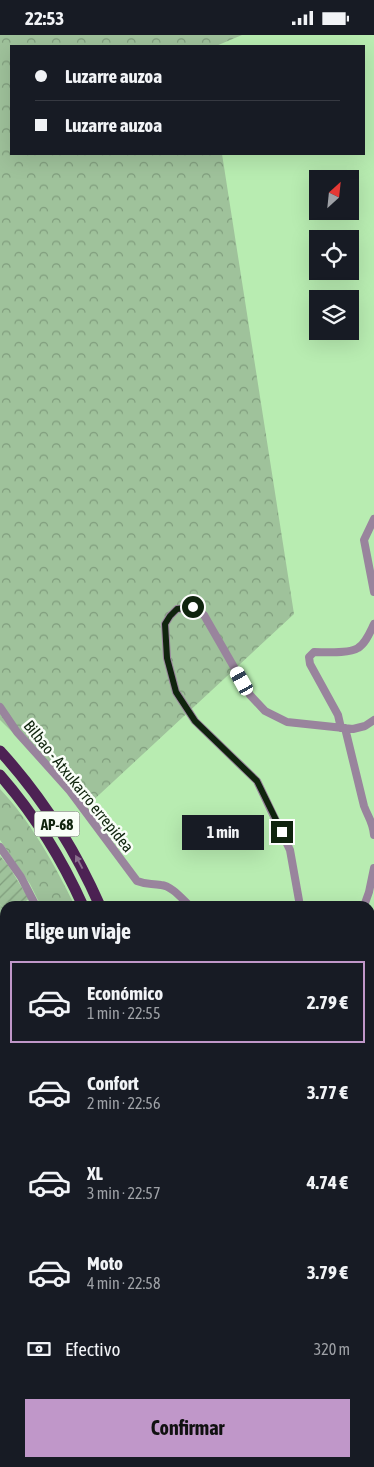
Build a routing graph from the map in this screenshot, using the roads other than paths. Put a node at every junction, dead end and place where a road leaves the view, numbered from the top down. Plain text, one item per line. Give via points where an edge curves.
1 (374, 519) edge
2 (374, 591) edge
3 (374, 624) edge
4 (0, 707) edge
5 (374, 721) edge
6 (343, 728) junction
7 (0, 751) edge
8 (0, 775) edge
9 (373, 823) edge
10 (374, 835) edge
11 (0, 847) edge
12 (374, 869) edge
13 (33, 901) edge
14 (80, 901) edge
15 (98, 901) edge
16 (184, 901) edge
17 (299, 901) edge
18 (366, 901) edge

1 - 2 street via 364,540
3 - 6 street via 357,649 314,652 309,657
4 - 16 street, Bilbao - Atxukarro errepidea via 17,732 70,791 137,881 168,887
5 - 6 street via 353,729
6 - 9 street via 364,806
6 - 17 street via 288,722 265,711 250,695 204,615 193,607 177,609 165,624 167,658 176,692 195,721 257,781 290,850
15 -> 7 highway, AP-68 via 57,824
8 - 14 highway, AP-68 via 48,840
9 - 10 street
11 - 13 street
12 - 18 street

